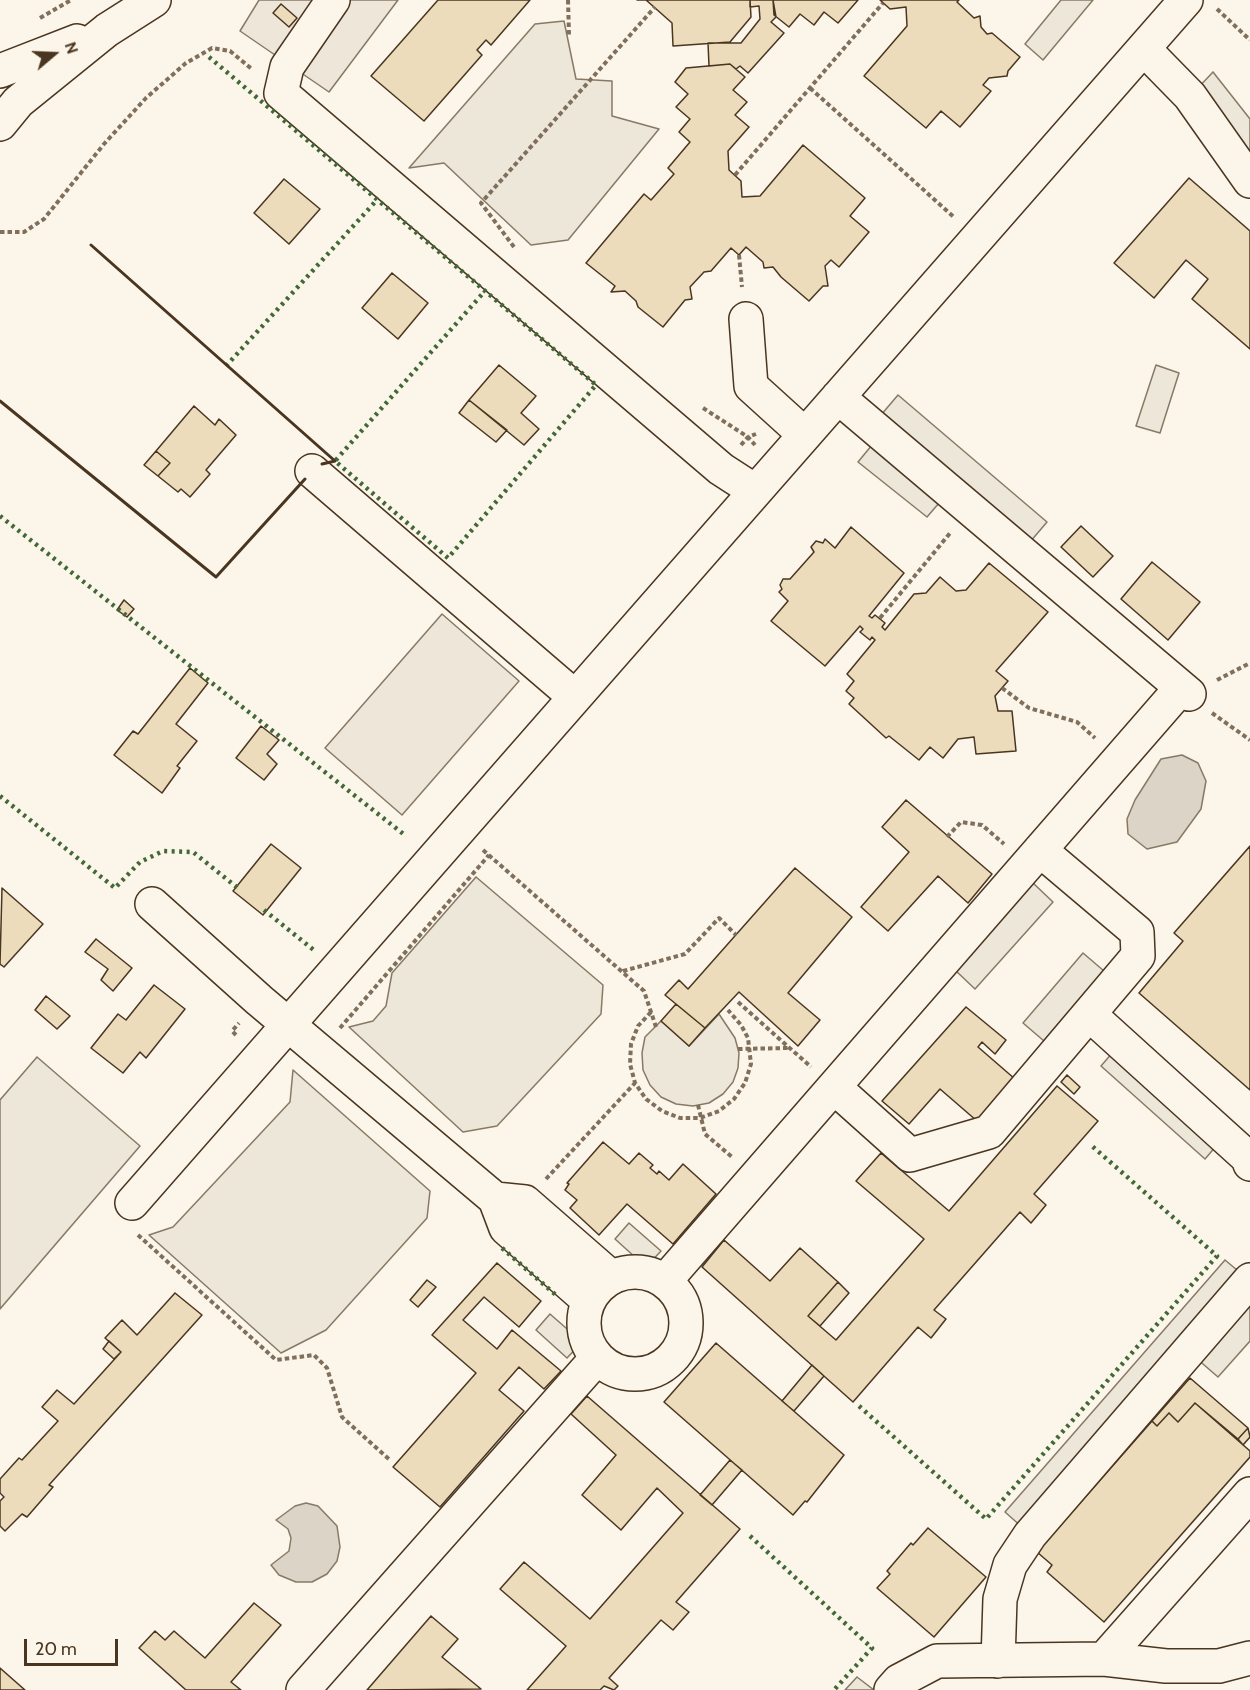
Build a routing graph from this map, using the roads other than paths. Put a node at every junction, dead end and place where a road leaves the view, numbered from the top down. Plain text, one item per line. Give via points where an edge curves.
1 (154, 0) edge
2 (333, 0) edge
3 (1201, 4) edge
4 (107, 30) junction
5 (1144, 49) junction
6 (0, 71) edge
7 (0, 124) edge
8 (1250, 181) edge
9 (746, 319) dead end
10 (838, 396) junction
11 (804, 435) junction
12 (312, 471) dead end
13 (765, 480) junction
14 (575, 697) junction
15 (1034, 857) junction
16 (152, 904) dead end
17 (1089, 1014) junction
18 (290, 1023) junction
19 (834, 1087) junction
20 (1250, 1164) edge
21 (510, 1201) junction
22 (132, 1203) dead end
23 (611, 1277) junction
24 (1250, 1280) edge
25 (666, 1281) junction
26 (588, 1300) junction
27 (597, 1358) junction
28 (1250, 1494) edge
29 (1250, 1658) edge
30 (1104, 1659) junction
31 (998, 1661) junction
32 (303, 1690) edge
33 (891, 1690) edge

1 - 4 main road
2 - 13 main road via 287,67 281,93 721,469
3 - 5 main road
4 - 6 main road
4 - 7 main road via 18,102
5 - 8 main road via 1190,96
5 - 10 main road
9 - 11 main road via 751,386
10 - 11 main road
10 - 15 main road via 1185,691 1118,760
11 - 13 main road
12 - 14 main road
13 - 14 main road
14 - 18 main road
15 - 17 main road via 1137,932 1138,956
15 - 19 main road
16 - 18 main road
17 - 19 main road via 989,1132 910,1155
17 - 20 main road via 1248,1158
18 - 21 main road
18 - 22 main road
19 - 25 main road
21 - 23 main road
21 - 26 main road via 506,1228
23 - 25 main road via 639,1272
23 - 26 main road
24 - 31 main road via 1030,1535 1010,1565 1000,1599
25 - 27 main road via 684,1309 686,1326 673,1357 660,1368 626,1374
26 - 27 main road via 584,1330
27 - 32 main road
28 - 30 main road
29 - 30 main road via 1219,1666 1166,1666
30 - 31 main road
31 - 33 main road via 937,1661 899,1681

